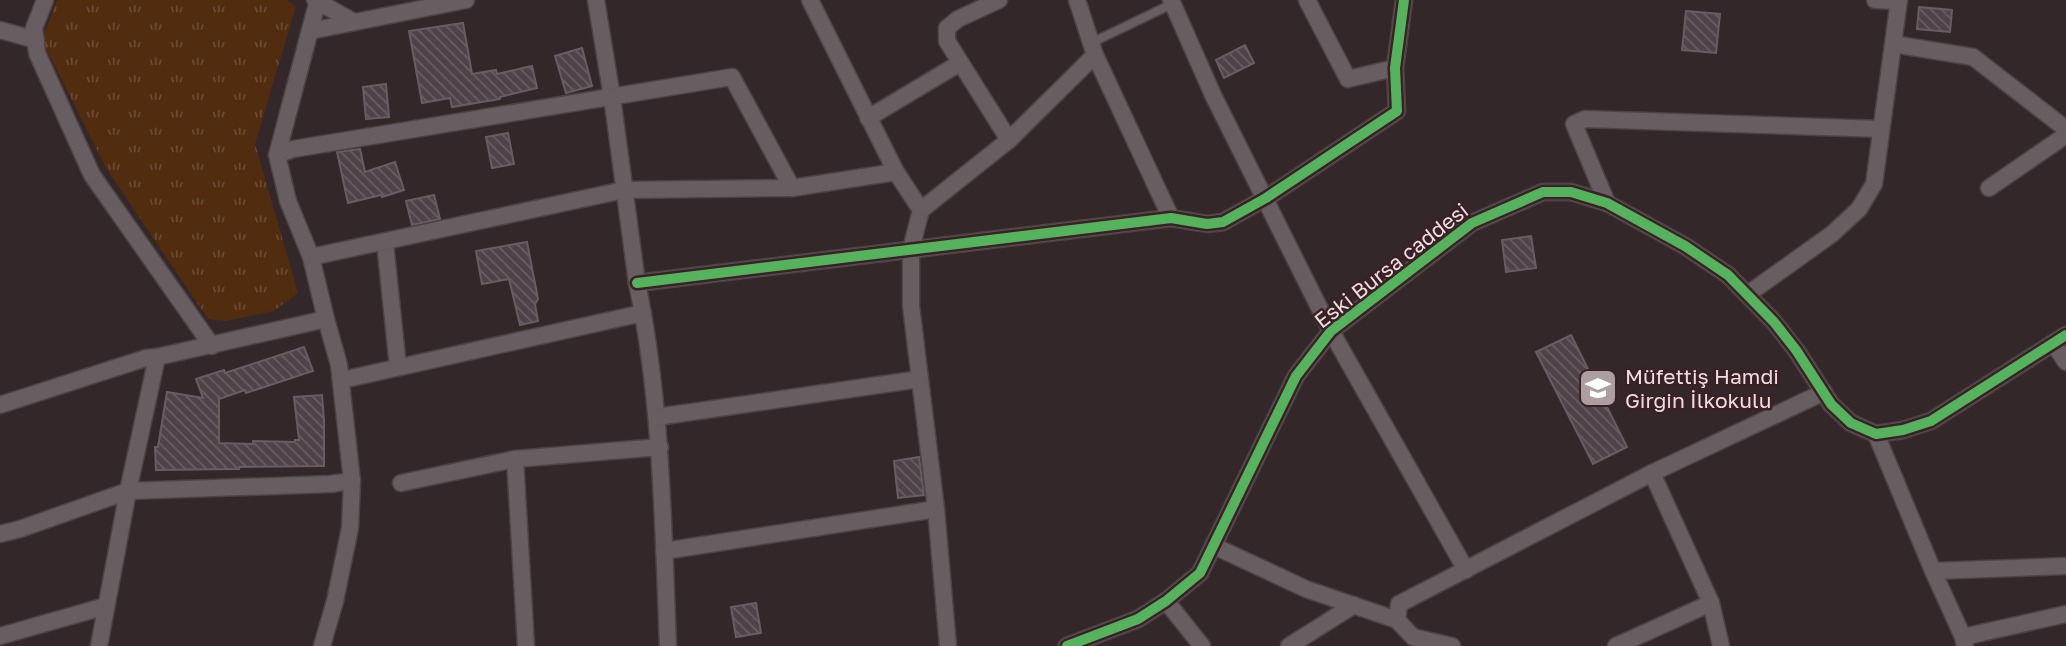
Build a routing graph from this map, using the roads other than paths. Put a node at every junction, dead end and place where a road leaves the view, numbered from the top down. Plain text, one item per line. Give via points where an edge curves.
1 (45, 0) edge
2 (317, 0) edge
3 (466, 0) edge
4 (596, 0) edge
5 (810, 0) edge
6 (999, 0) edge
7 (1077, 0) edge
8 (1307, 0) edge
9 (1404, 0) edge
10 (1875, 0) edge
11 (1898, 1) edge
12 (1172, 2) edge
13 (354, 22) junction
14 (0, 30) edge
15 (310, 31) junction
16 (36, 40) junction
17 (1893, 44) junction
18 (1093, 49) junction
19 (960, 63) junction
20 (1395, 68) junction
21 (612, 97) junction
22 (868, 118) junction
23 (1881, 129) junction
24 (2066, 129) edge
25 (2066, 135) edge
26 (1009, 140) junction
27 (277, 155) junction
28 (896, 173) junction
29 (792, 188) junction
30 (1989, 188) dead end
31 (624, 190) junction
32 (1266, 198) junction
33 (1607, 203) junction
34 (921, 210) junction
35 (1171, 218) junction
36 (385, 243) junction
37 (911, 249) junction
38 (311, 257) junction
39 (637, 283) junction
40 (1748, 294) junction
41 (643, 313) junction
42 (326, 319) junction
43 (1331, 331) junction
44 (2059, 339) edge
45 (212, 346) junction
46 (157, 357) junction
47 (2066, 362) edge
48 (398, 368) junction
49 (920, 379) junction
50 (342, 380) junction
51 (1824, 392) junction
52 (0, 405) edge
53 (657, 416) junction
54 (1876, 434) junction
55 (660, 447) junction
56 (515, 459) junction
57 (1652, 473) junction
58 (352, 481) junction
59 (401, 483) dead end
60 (128, 491) junction
61 (936, 509) junction
62 (0, 534) edge
63 (1214, 546) junction
64 (664, 551) junction
65 (2066, 566) edge
66 (1466, 570) junction
67 (1933, 571) junction
68 (1166, 601) junction
69 (1711, 603) junction
70 (1354, 605) junction
71 (106, 606) junction
72 (2066, 614) edge
73 (1397, 620) junction
74 (0, 636) edge
75 (1964, 642) edge
76 (1078, 644) edge
77 (99, 646) edge
78 (322, 646) edge
79 (526, 646) edge
80 (668, 646) edge
81 (948, 646) edge
82 (1202, 646) edge
83 (1289, 646) edge
84 (1452, 646) edge
85 (1616, 646) edge
86 (1721, 646) edge

1 - 16 street via 34,28
2 - 13 street
2 - 15 street
3 - 13 street
4 - 21 street
5 - 22 street
6 - 19 street via 947,28 947,41
7 - 18 street
8 - 20 street via 1348,79
9 - 20 street
10 - 11 street
11 - 17 street
12 - 18 lane
12 - 32 street
13 - 15 street
14 - 16 street
15 - 27 street
16 - 45 street via 37,53 92,175
17 - 23 street
17 - 24 street via 1973,57
18 - 26 street
18 - 35 street
19 - 22 street
19 - 26 street
20 - 32 street via 1397,111
21 - 27 street via 307,146
21 - 29 street via 732,77
21 - 31 street
22 - 28 street
23 - 33 street via 1585,119 1574,124
23 - 40 street via 1874,184 1859,209
25 - 30 street
26 - 34 street
27 - 38 street via 288,201
28 - 29 street
28 - 34 street
29 - 31 street
31 - 36 street
31 - 39 street
32 - 35 street via 1223,222
32 - 43 street
33 - 40 street, Eski Bursa caddesi via 1685,246
33 - 43 street, Eski Bursa caddesi via 1571,192 1542,192 1472,223
34 - 37 street
35 - 37 street
36 - 38 street
36 - 48 street
37 - 39 street
37 - 49 street via 911,306
38 - 42 street
39 - 41 street
40 - 51 street, Eski Bursa caddesi via 1796,350
41 - 48 street
41 - 53 street
42 - 45 street
42 - 50 street
43 - 63 street, Eski Bursa caddesi via 1296,376
43 - 66 street
44 - 47 street
44 - 54 street via 1931,421
45 - 46 street
46 - 52 street
46 - 60 street
48 - 50 street
49 - 53 street
49 - 61 street
50 - 58 street
51 - 54 street, Eski Bursa caddesi via 1830,404 1852,423
51 - 57 street
53 - 55 street
54 - 67 street
55 - 56 street
55 - 64 street
56 - 59 street
56 - 79 street
57 - 66 street
57 - 69 street
58 - 60 street
58 - 78 street via 350,528
60 - 62 street
60 - 71 street
61 - 64 street
61 - 81 street
63 - 68 street, Eski Bursa caddesi via 1200,573
63 - 70 street via 1306,589
64 - 80 street
65 - 67 street
66 - 73 street via 1399,604
67 - 75 street
68 - 76 street, Eski Bursa caddesi
68 - 82 street
69 - 85 street
69 - 86 street
70 - 73 street
70 - 83 street
71 - 74 street
71 - 77 street
72 - 75 street
73 - 84 street via 1413,636

